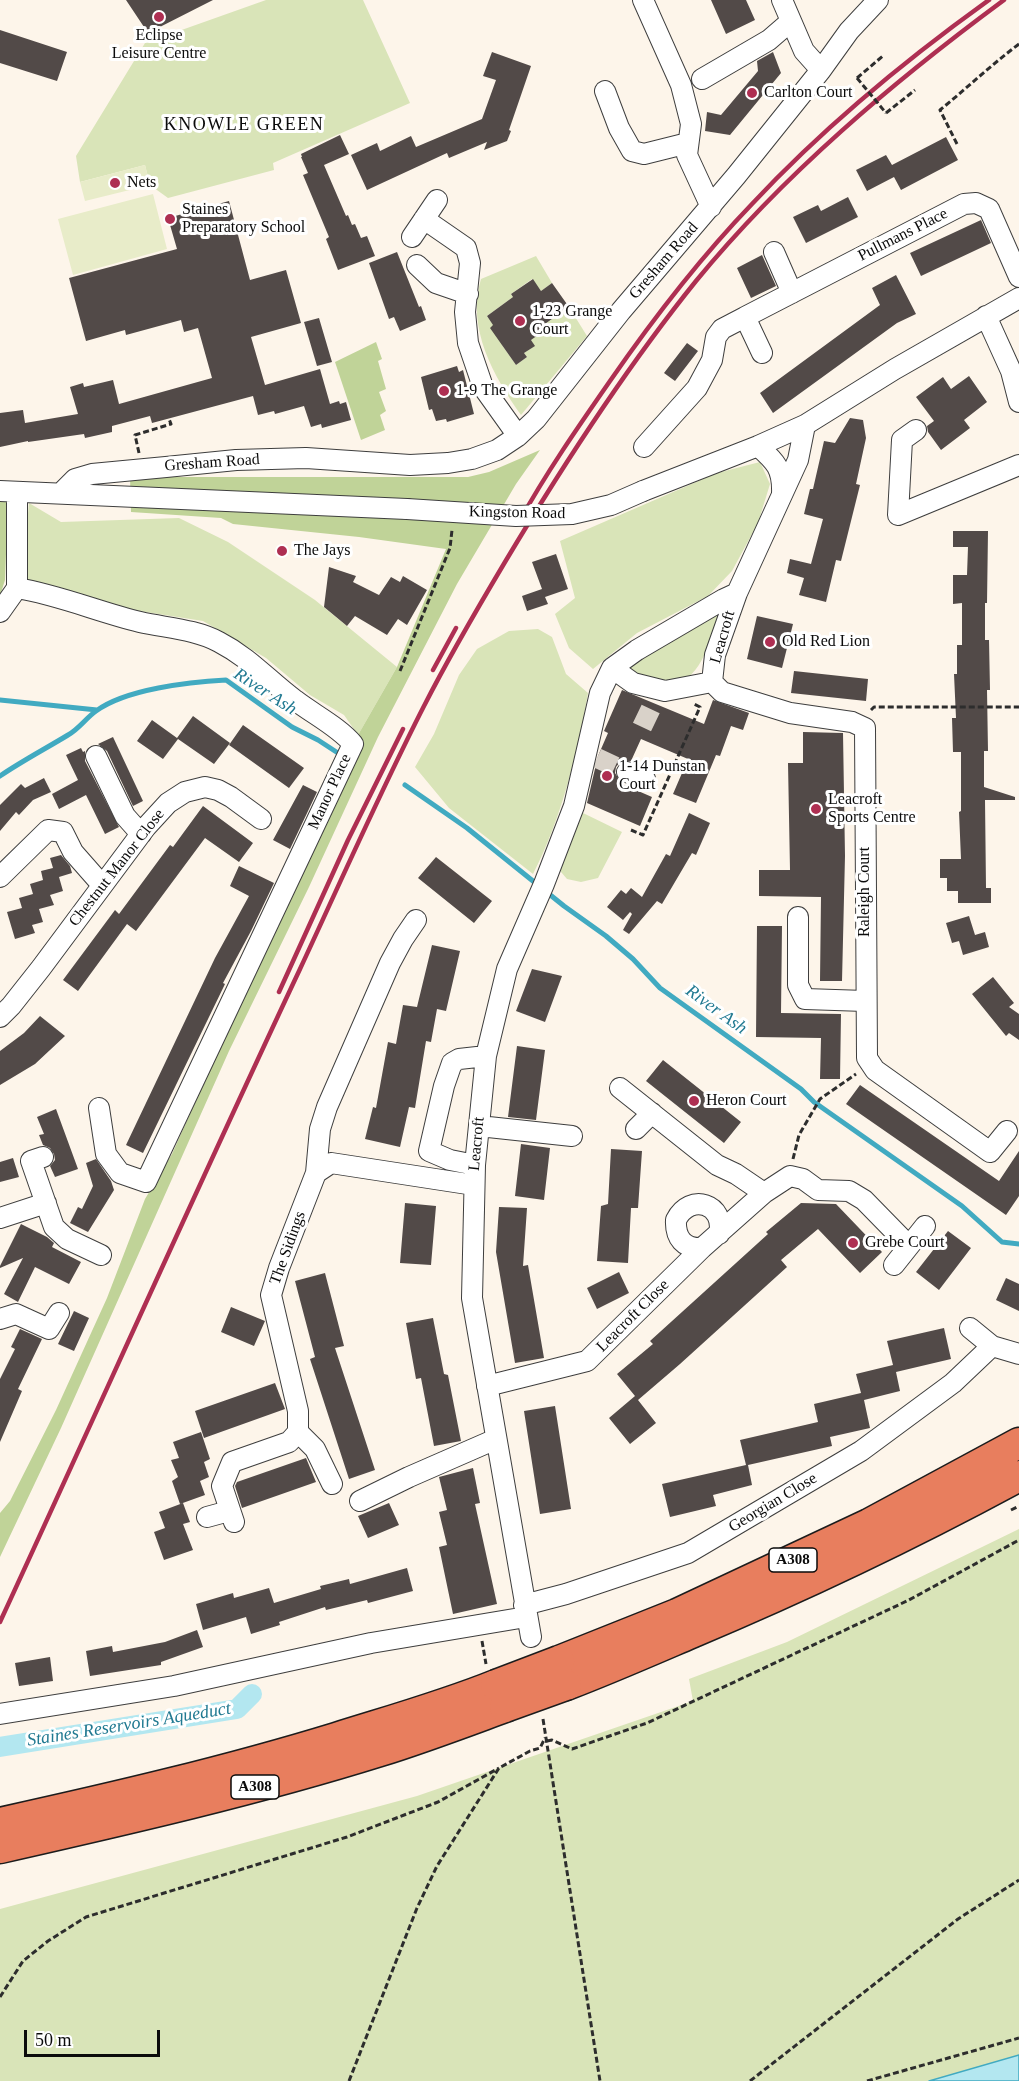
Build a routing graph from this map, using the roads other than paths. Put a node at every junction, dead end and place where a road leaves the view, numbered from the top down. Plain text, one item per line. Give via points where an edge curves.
1 (643, 0) edge
2 (782, 0) edge
3 (878, 0) edge
4 (791, 21) junction
5 (821, 70) junction
6 (702, 79) dead end
7 (605, 91) dead end
8 (688, 143) junction
9 (437, 200) dead end
10 (711, 207) junction
11 (424, 219) junction
12 (412, 237) dead end
13 (774, 252) dead end
14 (417, 265) dead end
15 (1019, 277) edge
16 (792, 292) junction
17 (468, 294) junction
18 (1019, 298) edge
19 (986, 316) junction
20 (745, 317) junction
21 (762, 353) dead end
22 (1019, 402) edge
23 (805, 425) junction
24 (916, 430) dead end
25 (518, 436) junction
26 (758, 446) junction
27 (644, 447) dead end
28 (1019, 465) edge
29 (8, 492) edge
30 (62, 493) junction
31 (782, 494) junction
32 (17, 588) junction
33 (737, 593) junction
34 (0, 612) edge
35 (612, 668) junction
36 (712, 682) junction
37 (96, 756) dead end
38 (261, 819) dead end
39 (141, 834) junction
40 (0, 877) edge
41 (102, 885) junction
42 (798, 917) dead end
43 (416, 920) dead end
44 (865, 1001) junction
45 (0, 1017) edge
46 (486, 1056) junction
47 (625, 1092) dead end
48 (99, 1108) dead end
49 (652, 1113) junction
50 (479, 1126) junction
51 (636, 1129) dead end
52 (1007, 1131) dead end
53 (572, 1136) dead end
54 (43, 1158) dead end
55 (475, 1165) junction
56 (316, 1173) junction
57 (474, 1185) junction
58 (764, 1193) junction
59 (46, 1203) junction
60 (0, 1218) edge
61 (925, 1226) dead end
62 (719, 1234) junction
63 (909, 1246) junction
64 (702, 1248) junction
65 (101, 1255) dead end
66 (894, 1265) dead end
67 (58, 1313) dead end
68 (0, 1319) edge
69 (970, 1328) dead end
70 (992, 1346) junction
71 (1019, 1354) edge
72 (487, 1386) junction
73 (298, 1432) junction
74 (496, 1439) junction
75 (1019, 1443) edge
76 (1019, 1476) edge
77 (332, 1484) dead end
78 (360, 1501) dead end
79 (207, 1517) dead end
80 (525, 1611) junction
81 (531, 1637) dead end
82 (562, 1673) junction
83 (497, 1693) junction
84 (0, 1714) edge
85 (0, 1823) edge
86 (0, 1848) edge

1 - 8 street via 681,85 691,124
2 - 4 street
3 - 5 street, Gresham Road via 849,30
4 - 5 street via 804,51
4 - 6 street via 769,40
5 - 10 street, Gresham Road
7 - 8 street via 632,151 644,154
8 - 10 street via 687,155
9 - 11 street
10 - 25 street, Gresham Road
11 - 12 street
11 - 17 street via 466,248 470,263
13 - 16 street
14 - 17 street via 436,284
15 - 16 street, Pullmans Place via 989,209 975,203 964,204
16 - 20 street, Pullmans Place
17 - 25 street via 468,342 483,387
18 - 19 street, Kingston Road
19 - 22 street via 1011,371
19 - 23 street, Kingston Road
20 - 21 street
20 - 27 street, Pullmans Place via 722,329 697,388
23 - 26 street, Kingston Road
23 - 31 street, Leacroft via 798,460
24 - 28 street via 903,440 898,515
25 - 30 street, Gresham Road via 497,450 448,463 236,460 92,474 75,478
26 - 30 street, Kingston Road, bridge via 611,505 572,514 516,516
26 - 31 street via 778,466
29 - 30 street, Kingston Road
29 - 32 street
31 - 33 street, Leacroft
32 - 34 street
32 - 48 street, Manor Place via 217,641 246,658 353,744 146,1182 120,1173 106,1154
33 - 35 street, Leacroft
33 - 36 street, Leacroft via 715,655
35 - 36 street, Leacroft via 659,694
35 - 46 street, Leacroft via 600,693 591,756 507,969
36 - 44 street, Raleigh Court via 722,692 790,713 865,728
37 - 39 street via 125,816
38 - 39 street, Chestnut Manor Close via 231,797 205,787 184,792 168,802
39 - 41 street, Chestnut Manor Close
40 - 41 street via 48,830 63,832 73,852
41 - 45 street, Chestnut Manor Close
42 - 44 street via 798,985 805,999
43 - 56 street, The Sidings via 390,963 327,1107 320,1128
44 - 52 street, Raleigh Court via 867,1058 875,1070 990,1152
46 - 50 street, Leacroft
46 - 55 street via 452,1062 429,1151
47 - 49 street
49 - 51 street
49 - 58 street via 717,1165
50 - 53 street
50 - 55 street, Leacroft
54 - 59 street via 31,1161
55 - 57 street, Leacroft
56 - 57 street via 331,1162
56 - 73 street, The Sidings via 271,1295 298,1411
57 - 72 street, Leacroft via 472,1298
58 - 62 street, Leacroft Close
58 - 63 street, Leacroft Close via 790,1176 803,1179 818,1190 849,1191 864,1200
59 - 60 street
59 - 65 street via 54,1227 67,1239
61 - 63 street
62 - 64 street, Leacroft Close
62 - 64 street via 720,1224 714,1210 697,1204 685,1208 676,1220 678,1236 688,1247
63 - 66 street
64 - 72 street, Leacroft Close via 587,1361
67 - 68 street via 49,1329 16,1314
69 - 70 street
70 - 71 street
70 - 80 street, Georgian Close via 953,1383 861,1451 687,1553
72 - 74 street, Leacroft
73 - 77 street via 315,1449
73 - 79 street via 289,1442 232,1462 222,1486 232,1516
74 - 78 street
74 - 80 street, Leacroft
75 - 82 highway, A308 via 858,1529
76 - 82 highway, A308 via 869,1553 605,1671
80 - 81 street, Leacroft
80 - 84 street, Georgian Close via 174,1686
82 - 83 highway, A308, bridge
83 - 85 highway, A308 via 292,1752
83 - 86 highway, A308 via 383,1750 198,1802

